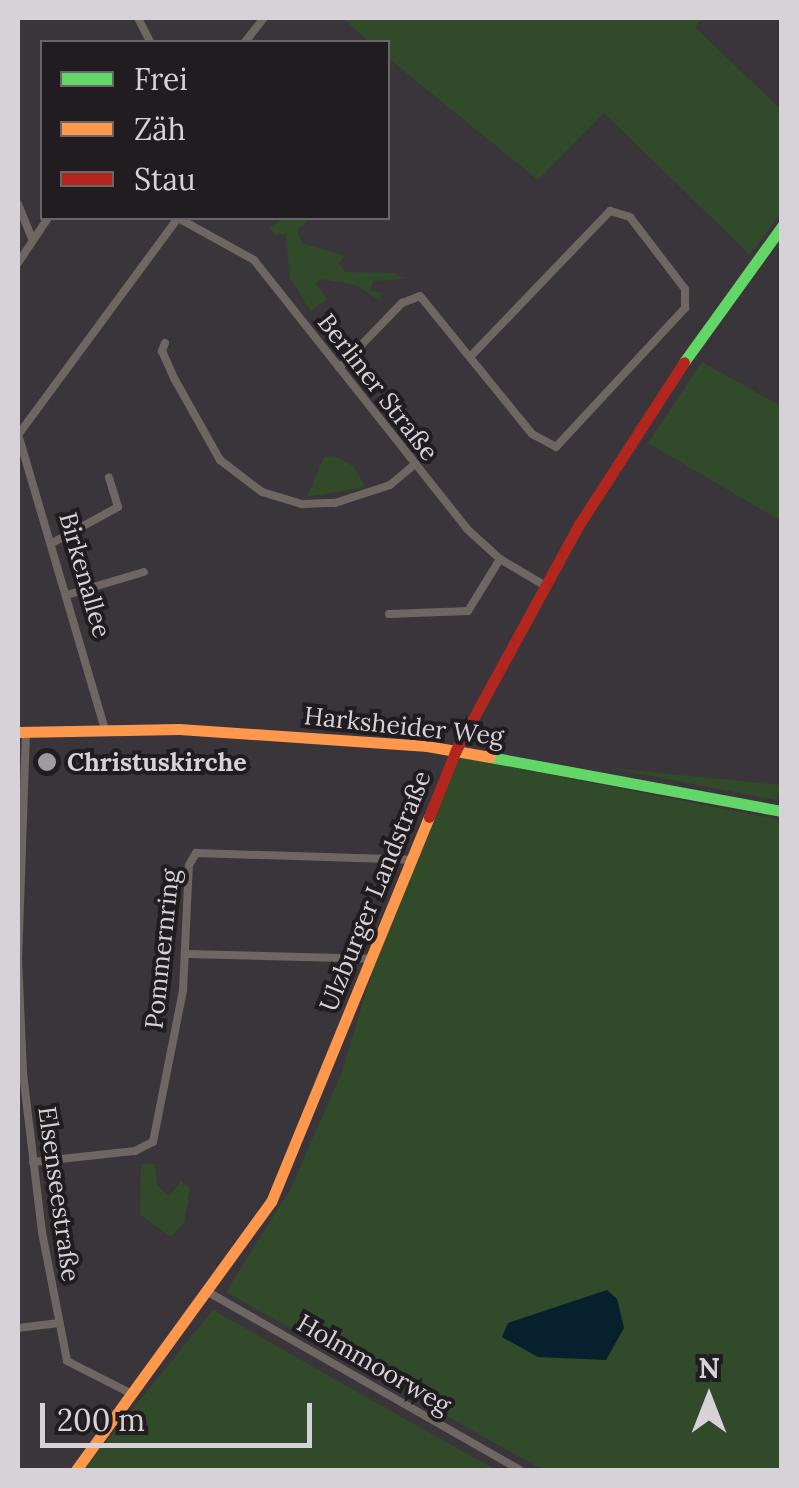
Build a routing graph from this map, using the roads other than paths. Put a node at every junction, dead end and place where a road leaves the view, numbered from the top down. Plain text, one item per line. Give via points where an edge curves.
1 (264, 18) edge
2 (247, 40) edge
3 (18, 204) edge
4 (46, 220) edge
5 (177, 220) edge
6 (182, 220) edge
7 (782, 226) edge
8 (32, 238) junction
9 (18, 262) edge
10 (166, 344) dead end
11 (472, 355) junction
12 (338, 368) junction
13 (18, 434) edge
14 (28, 453) junction
15 (18, 457) edge
16 (413, 466) junction
17 (109, 478) dead end
18 (54, 542) junction
19 (500, 559) junction
20 (144, 572) dead end
21 (544, 585) junction
22 (70, 594) junction
23 (390, 614) dead end
24 (105, 730) junction
25 (22, 732) edge
26 (456, 750) junction
27 (782, 811) edge
28 (413, 860) junction
29 (186, 954) junction
30 (18, 958) edge
31 (372, 960) junction
32 (20, 1048) edge
33 (33, 1162) junction
34 (208, 1292) junction
35 (59, 1323) junction
36 (18, 1328) edge
37 (132, 1394) junction
38 (76, 1470) edge
39 (520, 1470) edge

1 - 2 street
3 - 8 street
4 - 8 street
5 - 13 street
6 - 12 street, Berliner Straße via 254,260
7 - 21 street, Ulzburger Landstraße via 667,385
8 - 9 street
10 - 16 street via 162,351 174,378 220,460 262,492 302,504 334,503 390,484
11 - 11 street via 542,445 556,447 685,308 685,290 630,217 610,211
11 - 12 street via 420,296 402,303
12 - 16 street, Berliner Straße
13 - 14 street, Birkenallee
14 - 15 street
14 - 18 street, Birkenallee
16 - 19 street, Berliner Straße
17 - 18 street via 118,508
18 - 22 street, Birkenallee
19 - 21 street, Berliner Straße
19 - 23 street via 468,611
20 - 22 street
21 - 26 street, Ulzburger Landstraße
22 - 24 street, Birkenallee
24 - 25 street, Harksheider Weg
24 - 26 street, Harksheider Weg
25 - 30 street, Elsenseestraße
26 - 27 street, Harksheider Weg
26 - 28 street, Ulzburger Landstraße
28 - 29 street, Pommernring via 196,854 189,865
28 - 31 street, Ulzburger Landstraße
29 - 31 street
29 - 33 street, Pommernring via 153,1142 135,1152
30 - 32 street, Elsenseestraße
31 - 34 street, Ulzburger Landstraße via 289,1168
32 - 33 street, Elsenseestraße
33 - 35 street, Elsenseestraße
34 - 37 street, Ulzburger Landstraße
34 - 39 street, Holmmoorweg
35 - 36 street
35 - 37 street, Elsenseestraße via 72,1368
37 - 38 street, Ulzburger Landstraße

